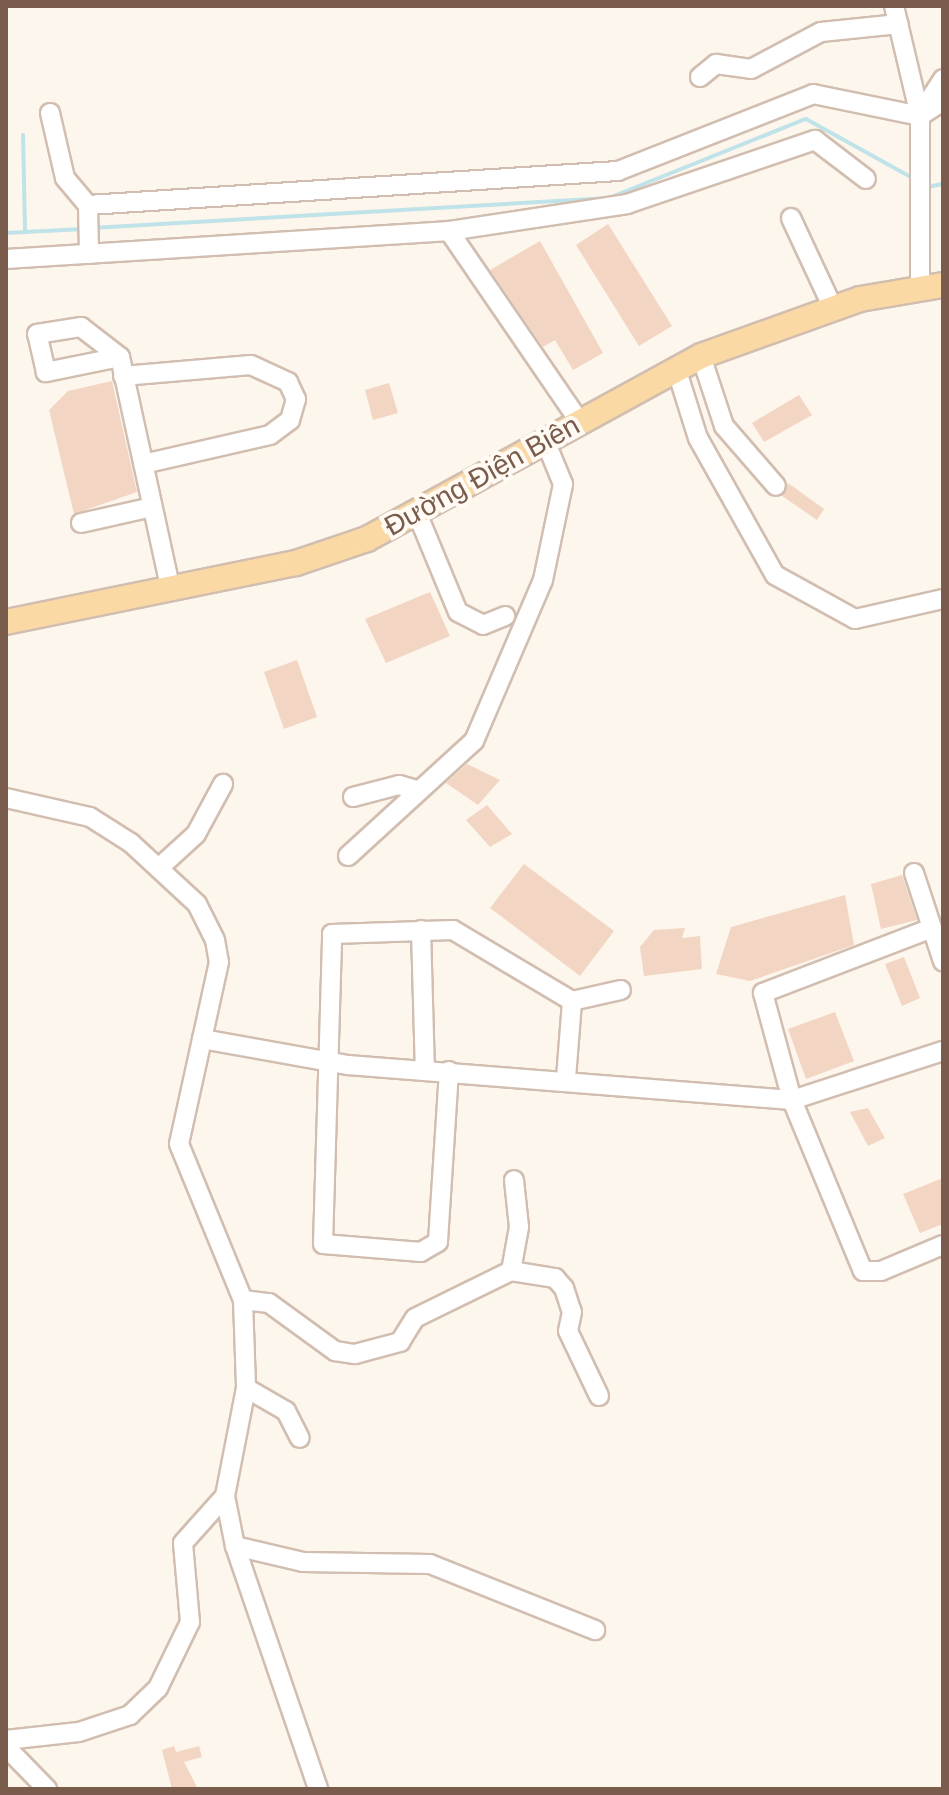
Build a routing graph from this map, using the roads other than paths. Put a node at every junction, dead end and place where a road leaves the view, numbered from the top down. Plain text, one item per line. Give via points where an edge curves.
1 (897, 15) edge
2 (700, 77) dead end
3 (943, 79) edge
4 (943, 101) edge
5 (50, 113) dead end
6 (920, 116) junction
7 (866, 179) dead end
8 (88, 209) junction
9 (791, 218) dead end
10 (449, 231) junction
11 (89, 250) junction
12 (6, 259) edge
13 (932, 286) edge
14 (833, 308) junction
15 (701, 356) junction
16 (676, 368) junction
17 (580, 422) junction
18 (546, 443) junction
19 (143, 464) junction
20 (776, 486) dead end
21 (152, 507) junction
22 (417, 513) junction
23 (81, 523) dead end
24 (171, 590) junction
25 (943, 599) edge
26 (505, 616) dead end
27 (6, 622) edge
28 (223, 784) dead end
29 (416, 790) junction
30 (353, 797) dead end
31 (6, 798) edge
32 (348, 856) dead end
33 (161, 866) junction
34 (914, 873) dead end
35 (932, 928) junction
36 (421, 930) junction
37 (943, 961) edge
38 (621, 990) dead end
39 (572, 1001) junction
40 (202, 1039) junction
41 (943, 1051) edge
42 (328, 1063) junction
43 (425, 1070) junction
44 (449, 1071) junction
45 (566, 1078) junction
46 (792, 1100) junction
47 (514, 1180) dead end
48 (943, 1245) edge
49 (511, 1271) junction
50 (243, 1300) junction
51 (246, 1388) junction
52 (599, 1396) dead end
53 (300, 1438) dead end
54 (225, 1496) junction
55 (235, 1546) junction
56 (595, 1630) dead end
57 (6, 1740) edge
58 (6, 1747) edge
59 (47, 1789) edge
60 (318, 1789) edge

1 - 2 street via 821,32 751,69 716,64
1 - 6 street
3 - 6 street
4 - 6 street
5 - 8 street via 65,178
6 - 8 street via 813,94 618,171
6 - 13 street via 921,193
7 - 10 street via 815,140 627,204
8 - 11 street
9 - 14 street
10 - 11 street
10 - 17 street
11 - 12 street
13 - 14 main road, Đường Điện Biên
14 - 15 main road, Đường Điện Biên
15 - 16 main road, Đường Điện Biên
15 - 20 street via 724,426
16 - 17 main road, Đường Điện Biên
16 - 25 street via 698,438 775,575 855,619 880,619
17 - 18 main road, Đường Điện Biên
18 - 22 main road, Đường Điện Biên
18 - 29 street via 563,484 537,600 474,741
19 - 19 street via 121,366 251,365 288,382 296,399 290,420 270,435
19 - 21 street
21 - 23 street
21 - 24 street
22 - 24 main road, Đường Điện Biên via 296,563
22 - 26 street via 458,612 483,625
24 - 27 main road, Đường Điện Biên
28 - 33 street via 196,834
29 - 30 street via 399,785
29 - 32 street
31 - 33 street via 90,817
33 - 40 street via 197,904 215,940 219,962
34 - 35 street
35 - 37 street
35 - 46 street via 763,987
36 - 39 street via 465,933
36 - 42 street via 332,934
36 - 43 street
38 - 39 street
39 - 45 street
40 - 42 street
40 - 50 street via 179,1144
41 - 46 street
42 - 43 street
42 - 44 street via 321,1240 342,1247 421,1252 438,1242
43 - 44 street
44 - 45 street
45 - 46 street
46 - 48 street via 863,1271 881,1271
47 - 49 street via 519,1227
49 - 50 street via 415,1318 400,1342 355,1354 335,1351 269,1303
49 - 52 street via 555,1278 564,1288 572,1312 568,1331
50 - 51 street
51 - 53 street via 286,1411
51 - 54 street
54 - 55 street
54 - 57 street via 183,1543 190,1622 158,1688 130,1715 79,1732
55 - 56 street via 303,1562 430,1564
55 - 60 street
58 - 59 street

